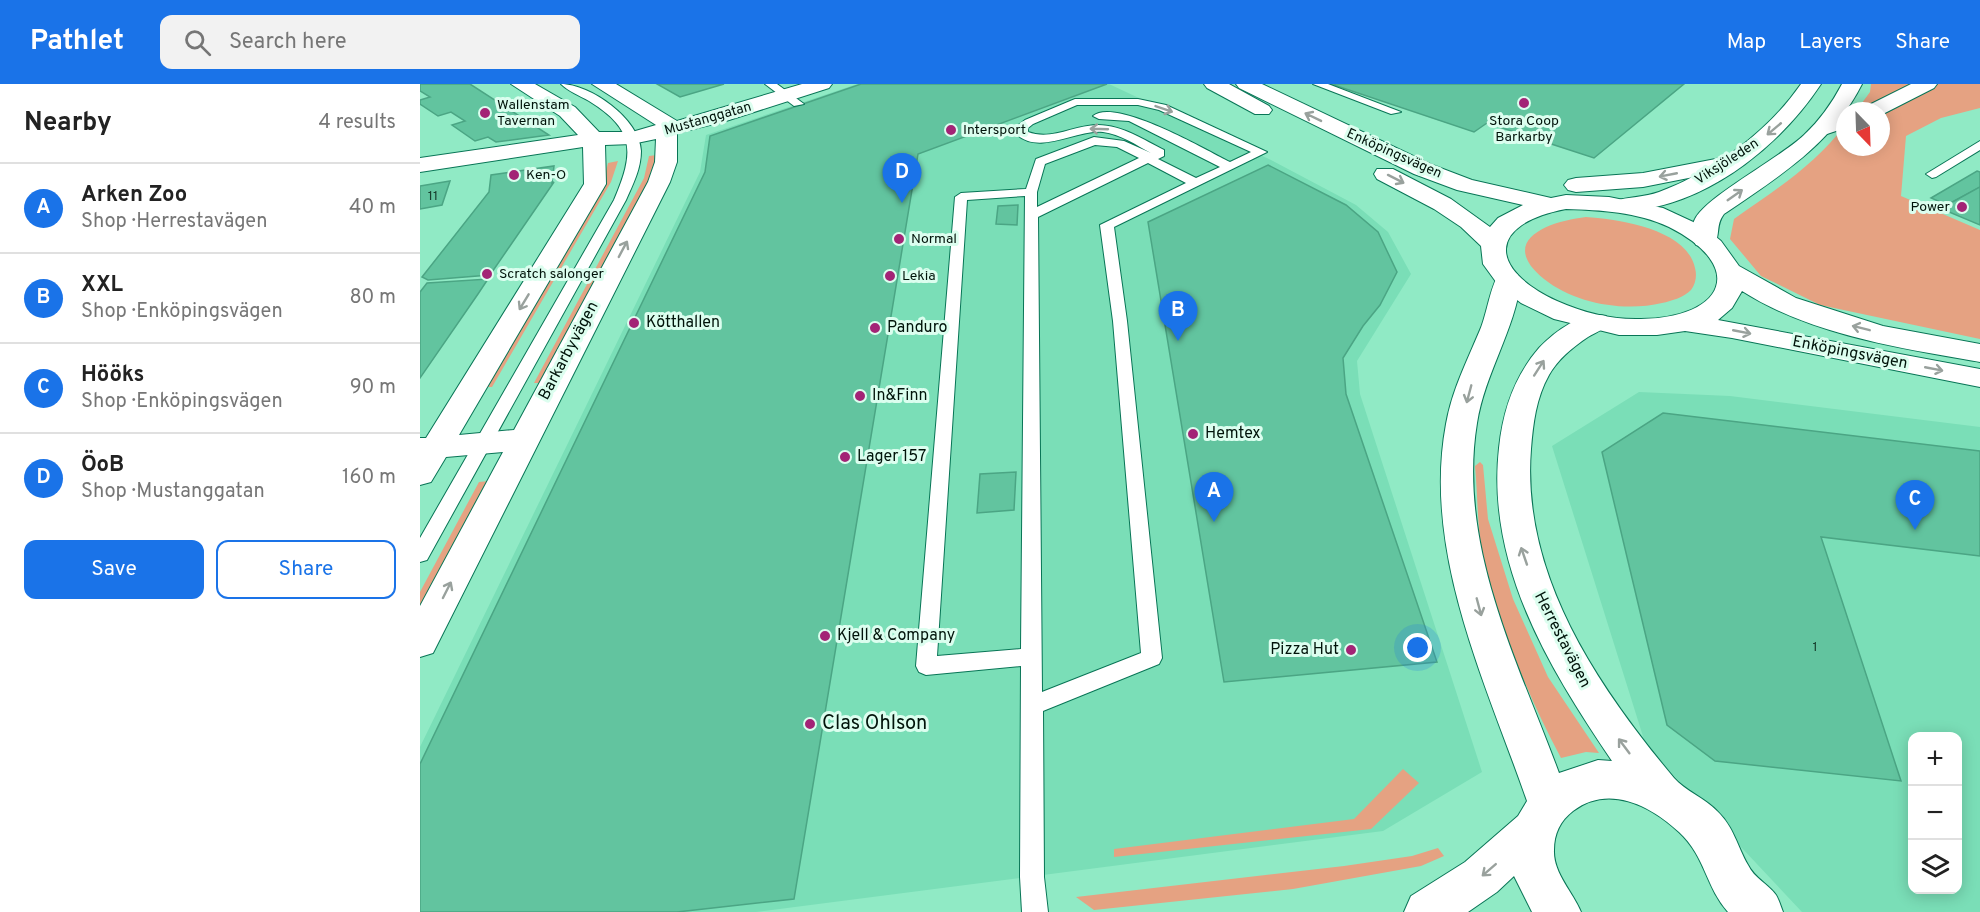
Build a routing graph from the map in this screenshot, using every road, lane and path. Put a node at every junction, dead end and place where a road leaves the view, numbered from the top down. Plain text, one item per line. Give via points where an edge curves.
1 (521, 84) edge
2 (566, 84) edge
3 (602, 84) edge
4 (822, 84) edge
5 (1214, 84) edge
6 (1246, 84) edge
7 (1318, 84) edge
8 (1811, 84) edge
9 (1852, 84) edge
10 (1927, 84) edge
11 (781, 92) edge
12 (1890, 102) edge
13 (1395, 112) dead end
14 (1099, 116) dead end
15 (664, 124) junction
16 (1835, 125) edge
17 (629, 133) junction
18 (592, 139) junction
19 (1980, 146) edge
20 (1149, 160) junction
21 (1726, 164) junction
22 (420, 165) edge
23 (1230, 167) junction
24 (1422, 169) junction
25 (1932, 174) dead end
26 (1196, 183) junction
27 (1031, 192) junction
28 (1549, 204) junction
29 (1622, 206) junction
30 (1030, 215) junction
31 (1705, 240) junction
32 (1492, 245) junction
33 (1729, 271) junction
34 (1508, 280) junction
35 (1596, 322) junction
36 (1684, 323) junction
37 (1980, 353) edge
38 (1980, 378) edge
39 (523, 440) junction
40 (483, 444) junction
41 (428, 449) edge
42 (420, 474) edge
43 (420, 555) edge
44 (420, 642) edge
45 (1032, 657) junction
46 (1032, 706) junction
47 (1660, 793) junction
48 (1540, 816) junction
49 (1742, 902) edge
50 (1035, 912) edge
51 (1427, 912) edge
52 (1558, 912) edge

1 - 18 main road via 583,121
2 - 17 lane via 619,116
3 - 15 main road
4 - 11 main road, Mustanggatan
5 -> 32 main road, Enköpingsvägen via 1447,207 1473,224
24 -> 6 main road, Enköpingsvägen
7 - 13 lane
8 -> 21 main road, Viksjöleden via 1786,119
9 - 16 main road, Viksjöleden
10 - 12 main road
11 - 15 main road, Mustanggatan
14 - 23 lane via 1131,118
15 - 17 main road, Mustanggatan
39 -> 15 main road, Barkarbyvägen via 659,182 666,162
31 -> 16 main road, Viksjöleden via 1706,221 1716,209
17 - 18 main road, Mustanggatan
17 - 40 lane, Barkarbyvägen via 634,165 620,200
18 - 22 main road, Mustanggatan
18 -> 41 main road via 599,158 595,184
19 - 25 lane
20 -> 23 lane via 1160,153 1114,130 1078,129 1043,140 1030,139 1021,132 1029,122 1075,102 1138,102 1162,107 1261,152
20 - 26 lane
20 - 27 lane via 1120,144 1094,141 1040,162
20 - 30 lane
21 -> 24 main road via 1643,180 1564,185
21 - 29 main road, Viksjöleden via 1668,196
23 - 26 lane
24 - 28 main road, Enköpingsvägen via 1465,185
26 - 46 lane via 1107,225 1120,321 1152,658
27 - 30 lane
27 - 45 lane via 961,197 926,666
28 - 29 main road
28 - 32 main road via 1516,215 1496,233
29 - 31 main road, Enköpingsvägen via 1676,223
30 - 45 lane
31 - 33 main road, Enköpingsvägen
32 - 34 main road via 1493,256
33 - 36 main road via 1730,287 1723,302 1708,314
37 -> 33 main road, Enköpingsvägen via 1825,319 1758,291
34 - 35 main road via 1541,303
34 -> 48 main road via 1506,302 1474,376 1464,411 1458,454 1459,502 1464,549 1480,614
35 - 36 main road via 1642,327
47 -> 35 main road, Herrestavägen via 1611,729 1570,663 1540,603 1521,545 1511,490 1513,446 1522,403 1535,373 1551,349
36 -> 38 main road, Enköpingsvägen
39 - 40 main road
44 -> 39 main road, Barkarbyvägen
40 - 41 main road
40 - 43 lane, Barkarbyvägen
41 - 42 main road
45 - 46 lane
46 - 50 lane
47 - 48 main road, Herrestavägen via 1628,781 1597,779 1569,786
47 - 49 main road, Herrestavägen via 1692,815 1718,846
48 -> 51 main road, Herrestavägen via 1480,877
48 - 52 main road via 1532,855 1538,881

